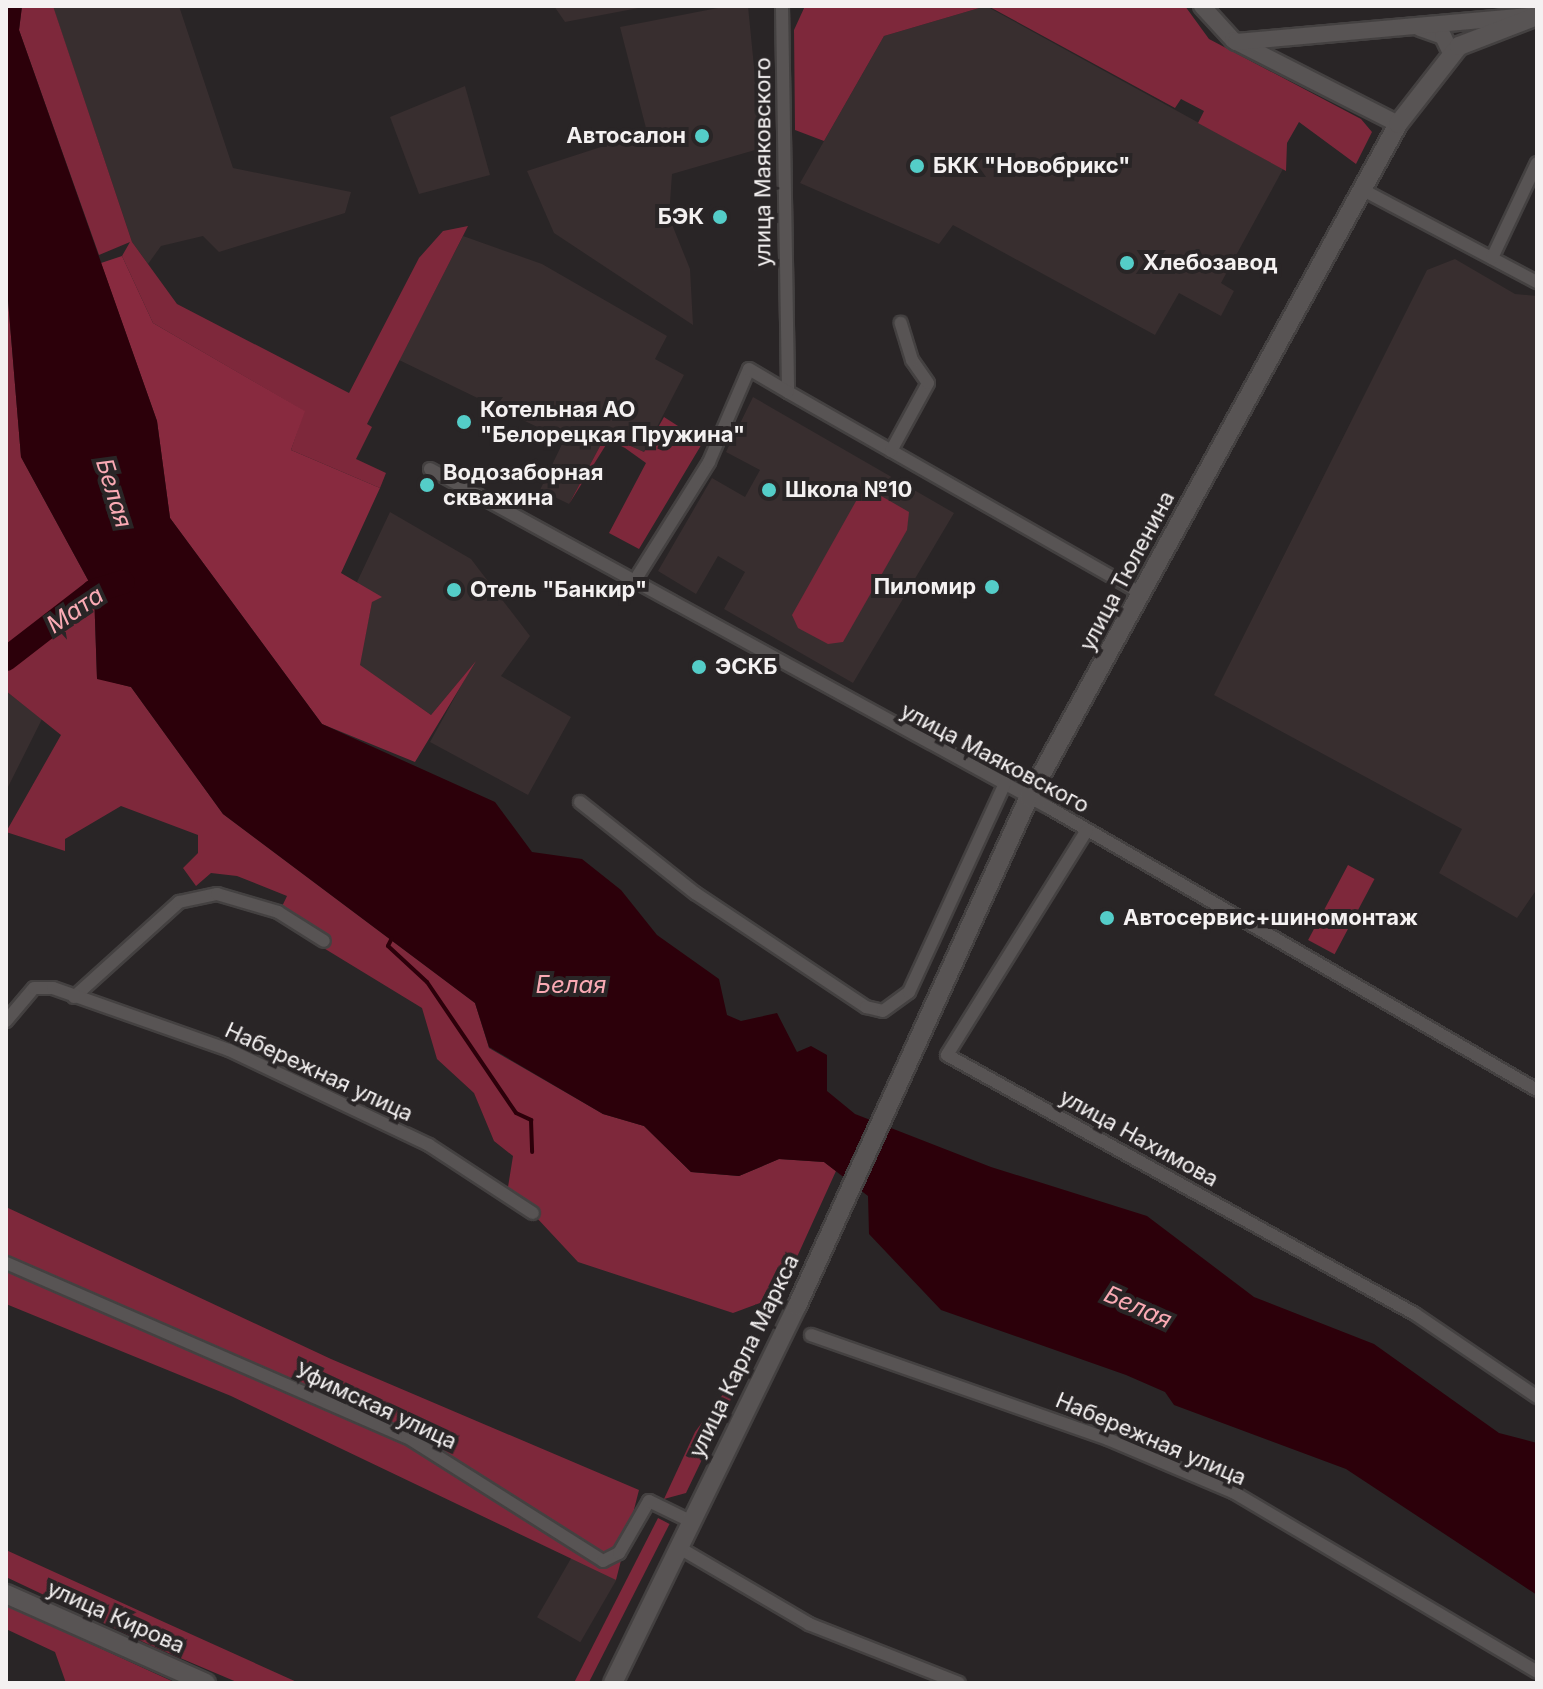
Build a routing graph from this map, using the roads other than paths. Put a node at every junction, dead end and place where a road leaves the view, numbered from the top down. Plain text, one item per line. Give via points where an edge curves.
1 (782, 6) edge
2 (1202, 6) edge
3 (1537, 15) edge
4 (1413, 26) junction
5 (1236, 42) junction
6 (1451, 53) junction
7 (1398, 124) junction
8 (1537, 163) edge
9 (1363, 190) junction
10 (1492, 258) junction
11 (1537, 282) edge
12 (901, 323) dead end
13 (788, 392) junction
14 (891, 451) junction
15 (430, 469) dead end
16 (637, 577) junction
17 (1140, 593) junction
18 (1005, 783) junction
19 (1029, 797) junction
20 (580, 802) dead end
21 (1087, 830) junction
22 (324, 941) dead end
23 (74, 997) junction
24 (6, 1021) edge
25 (912, 1047) joint
26 (1537, 1090) edge
27 (533, 1213) dead end
28 (6, 1263) edge
29 (811, 1335) dead end
30 (1537, 1397) edge
31 (690, 1521) junction
32 (678, 1547) junction
33 (6, 1594) edge
34 (1537, 1672) edge
35 (206, 1683) edge
36 (613, 1683) edge
37 (959, 1683) edge

1 - 13 street, улица Маяковского
2 - 5 street
3 - 4 street, улица Тюленина
3 - 6 main road, улица Тюленина
4 - 5 street, улица Тюленина
4 - 6 street via 1443,36
5 - 7 street
6 - 7 main road, улица Тюленина
7 - 9 main road, улица Тюленина
8 - 10 street
9 - 10 street
9 - 17 main road, улица Тюленина
10 - 11 street
12 - 14 street via 912,360 928,383
13 - 14 street
13 - 16 street via 749,369 709,462
14 - 17 street
15 - 16 street, улица Маяковского
16 - 18 street, улица Маяковского via 813,683
17 - 19 main road, улица Тюленина
18 - 19 street, улица Маяковского
18 - 20 street via 909,992 883,1011 866,1007 695,893
19 - 21 street, улица Маяковского
19 - 25 main road, улица Тюленина
21 - 26 street, улица Маяковского
21 - 30 street, улица Нахимова via 947,1055 1415,1314
22 - 23 street via 278,912 217,894 179,902
23 - 24 street, Набережная улица via 34,988
23 - 27 street, Набережная улица via 229,1050 429,1145
25 - 31 main road, улица Карла Маркса via 797,1306
28 - 31 street, Уфимская улица via 407,1437 603,1561 619,1553 649,1501
29 - 34 street, Набережная улица via 1108,1439 1233,1492
31 - 32 main road, улица Карла Маркса
32 - 36 main road, улица Карла Маркса
32 - 37 street via 809,1624
33 - 35 main road, улица Кирова

